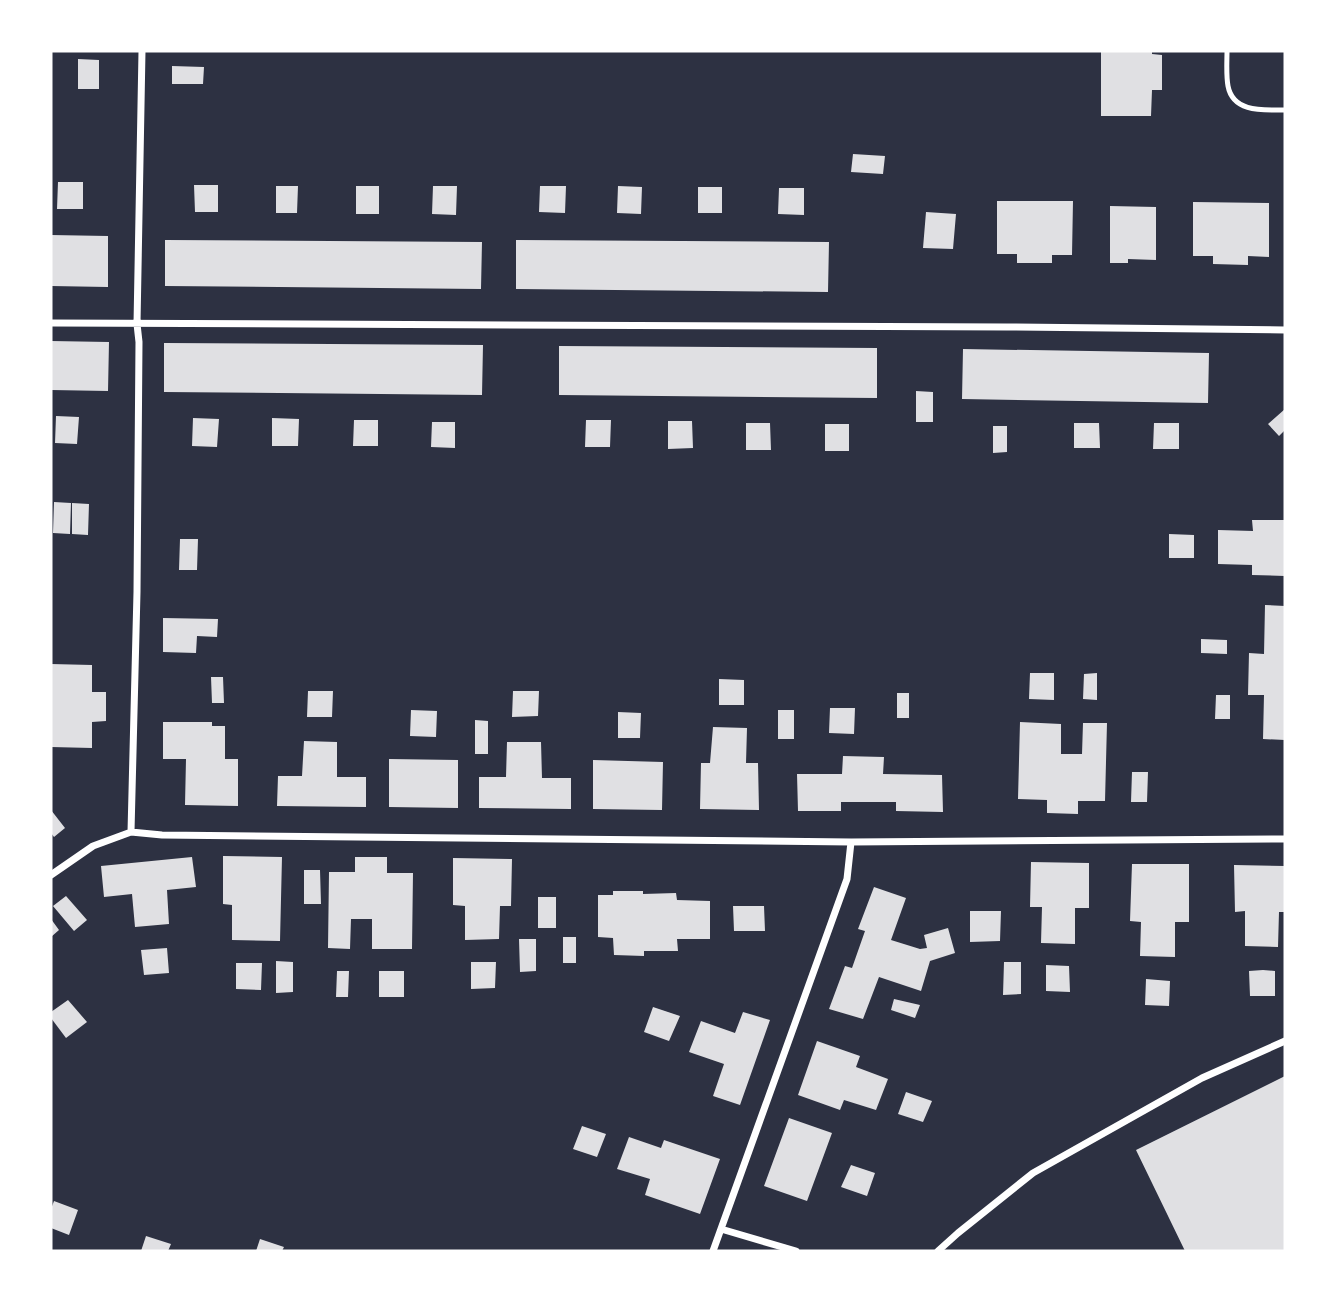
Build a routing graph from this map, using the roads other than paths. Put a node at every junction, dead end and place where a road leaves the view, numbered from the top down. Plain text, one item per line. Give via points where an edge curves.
1 (142, 51) edge
2 (1227, 51) edge
3 (1285, 110) edge
4 (51, 323) edge
5 (138, 324) junction
6 (1285, 330) edge
7 (131, 832) junction
8 (1285, 839) edge
9 (851, 842) junction
10 (51, 876) edge
11 (1285, 1041) edge
12 (721, 1229) junction
13 (713, 1251) edge
14 (796, 1251) edge
15 (938, 1251) edge

1 - 5 street
2 - 3 lane via 1228,88 1236,102 1255,110
4 - 5 street
5 - 6 street
5 - 7 street
7 - 9 street
7 - 10 street via 93,846
8 - 9 street
9 - 12 street via 847,879
11 - 15 street via 1202,1078 1032,1173
12 - 13 street
12 - 14 street

